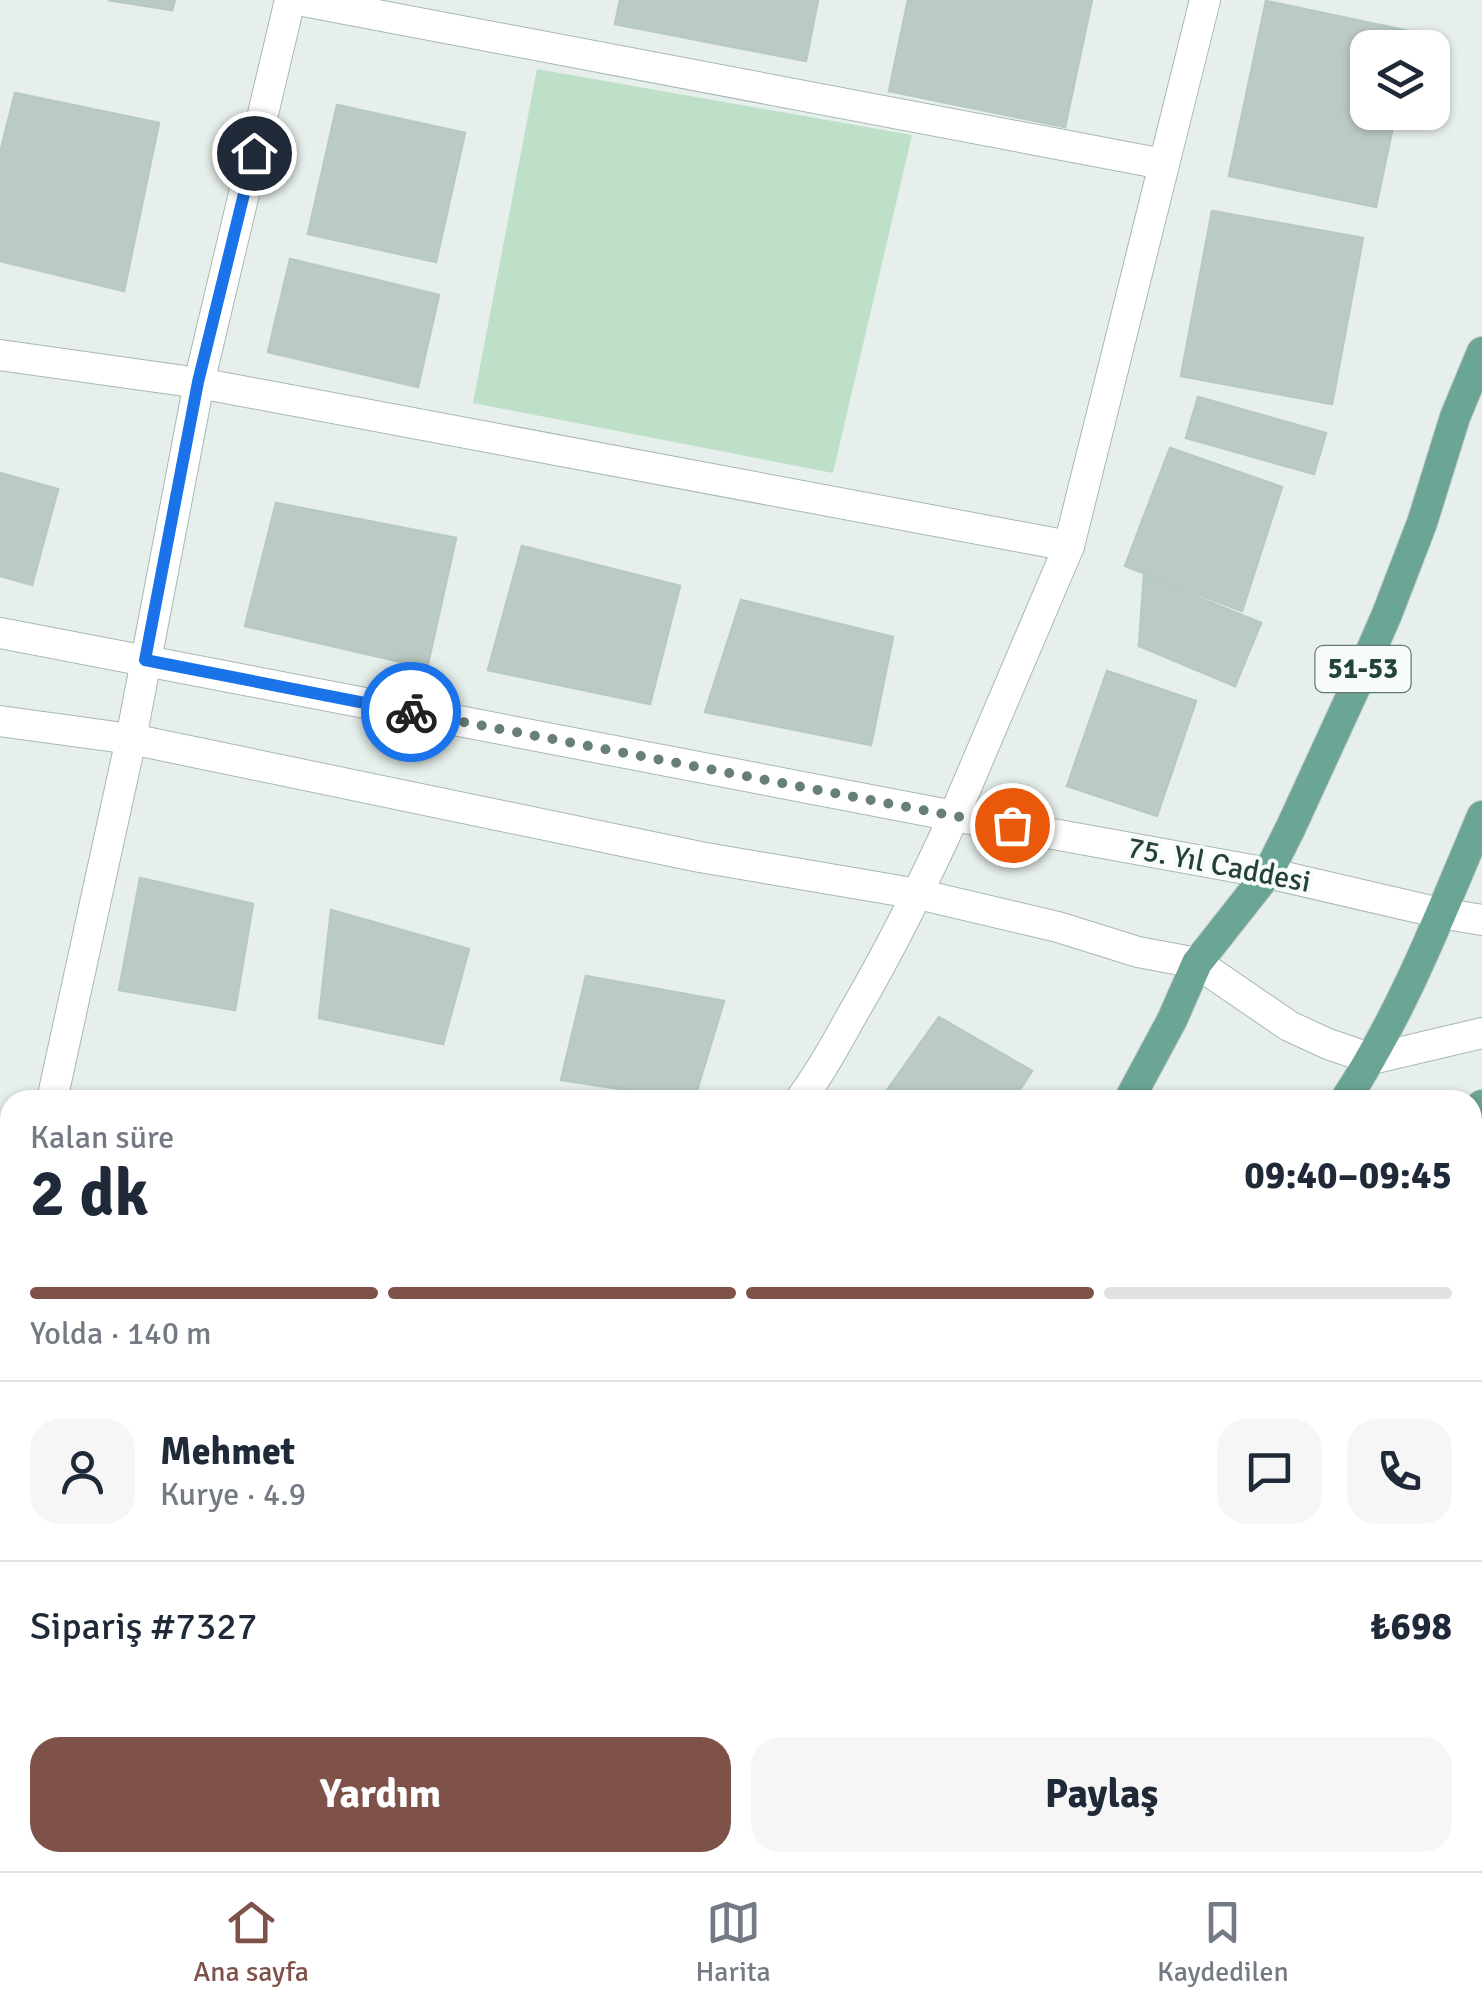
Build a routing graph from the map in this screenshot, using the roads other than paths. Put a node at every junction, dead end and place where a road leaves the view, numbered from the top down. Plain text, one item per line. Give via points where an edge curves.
1 (290, 0) edge
2 (298, 0) edge
3 (1205, 0) edge
4 (1163, 164) junction
5 (1482, 352) edge
6 (0, 355) edge
7 (198, 382) junction
8 (1069, 546) junction
9 (0, 634) edge
10 (145, 660) junction
11 (0, 721) edge
12 (131, 739) junction
13 (954, 816) junction
14 (1482, 816) edge
15 (1268, 872) junction
16 (918, 894) junction
17 (1440, 913) junction
18 (1482, 920) edge
19 (1196, 963) junction
20 (1482, 1033) edge
21 (1372, 1058) junction
22 (54, 1090) edge
23 (808, 1090) edge
24 (1134, 1090) edge
25 (1351, 1090) edge

1 - 7 street
2 - 4 street
3 - 4 street
4 - 8 street
5 - 15 main road, 51-53 via 1387,614
6 - 7 street
7 - 8 street
7 - 10 street
8 - 13 street
9 - 10 street, 75. Yıl Caddesi
10 - 12 street
10 - 13 street, 75. Yıl Caddesi
11 - 12 street
12 - 16 street via 700,857
12 - 22 street
13 - 15 street, 75. Yıl Caddesi
13 - 16 street
14 - 17 main road
15 - 17 street, 75. Yıl Caddesi
15 - 19 main road, 51-53
16 - 19 street
16 - 23 street
17 - 18 street, 75. Yıl Caddesi
17 - 21 main road
19 - 21 street via 1290,1026
19 - 24 main road, 51-53
20 - 21 street
21 - 25 main road

